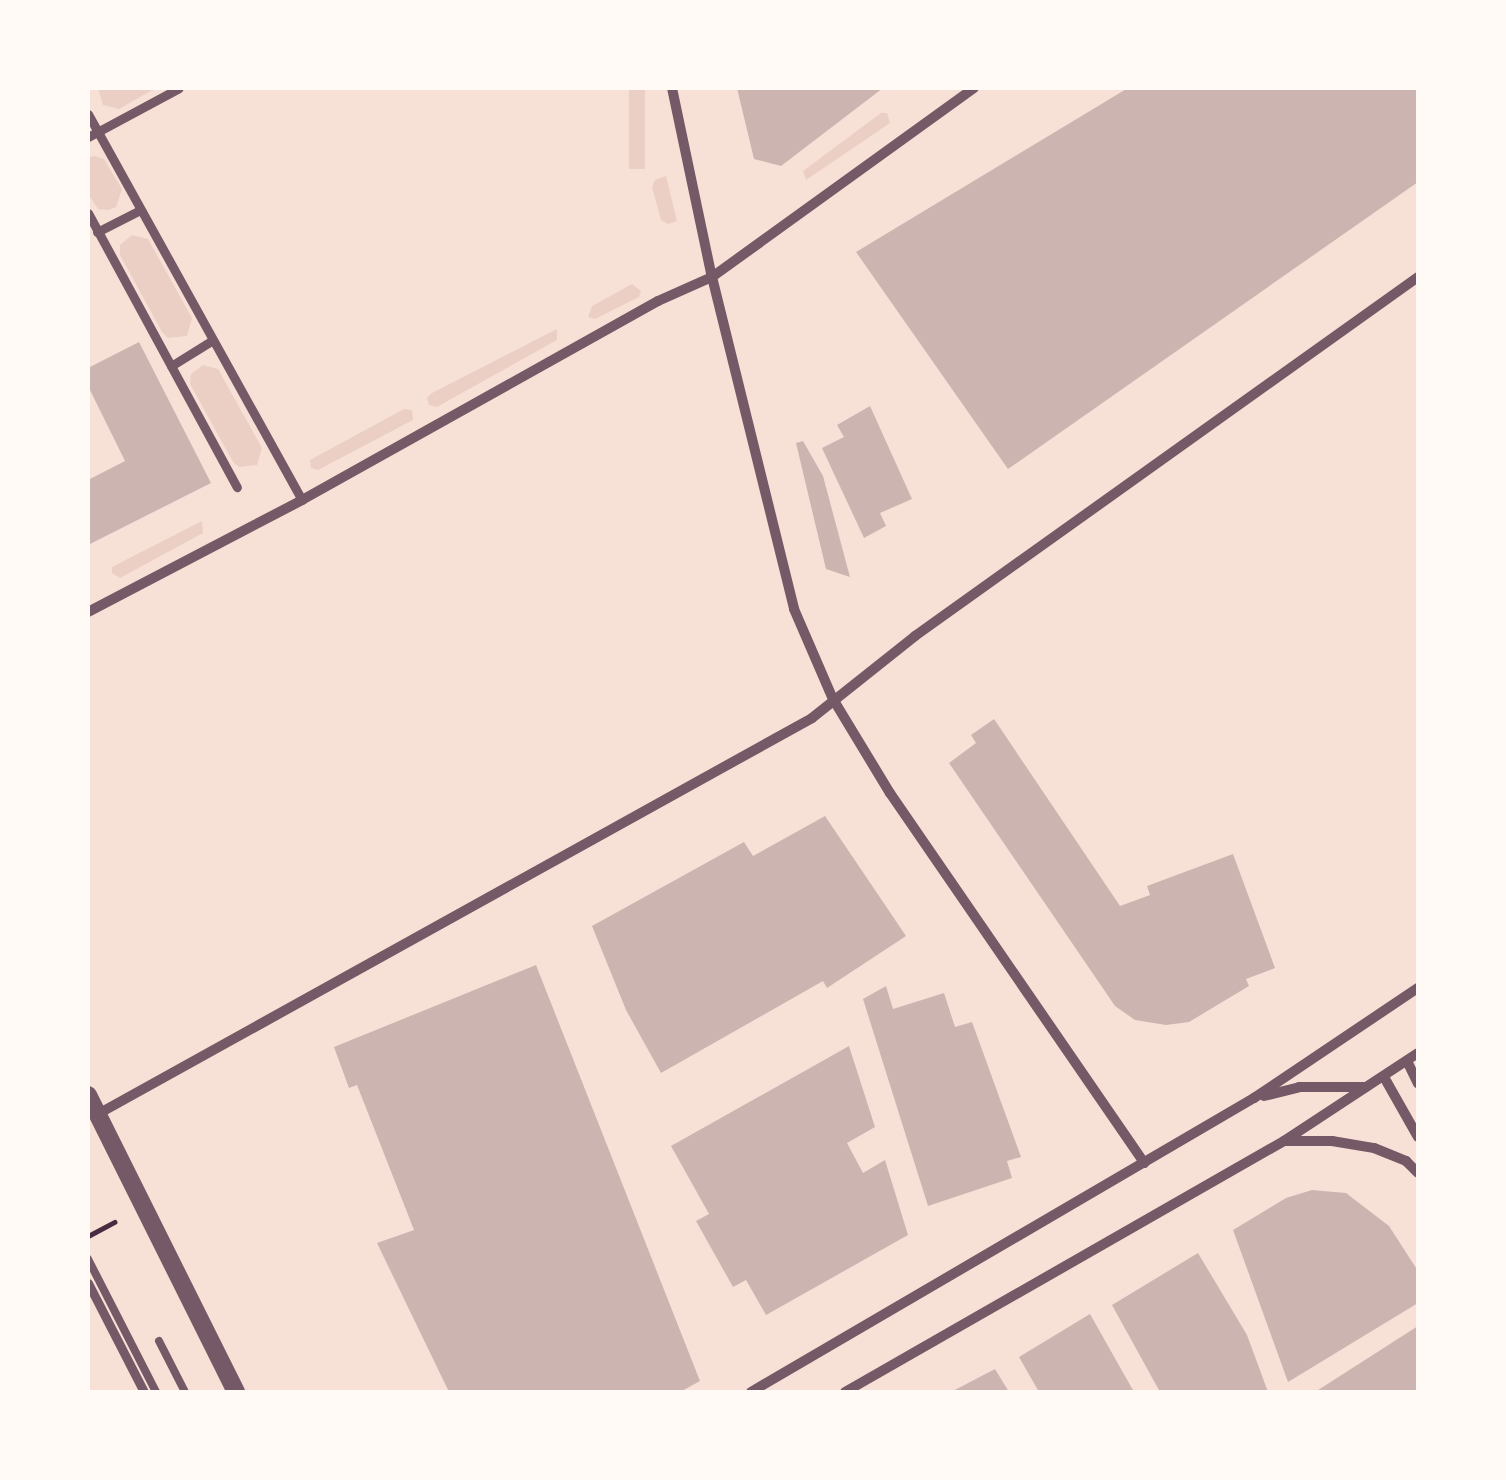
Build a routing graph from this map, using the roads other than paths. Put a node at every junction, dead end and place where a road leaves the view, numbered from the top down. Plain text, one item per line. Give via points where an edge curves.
1 (178, 88) edge
2 (672, 88) edge
3 (974, 88) edge
4 (88, 114) edge
5 (92, 134) edge
6 (140, 210) junction
7 (88, 214) edge
8 (98, 232) junction
9 (712, 277) junction
10 (1418, 277) edge
11 (212, 340) junction
12 (171, 366) junction
13 (237, 487) dead end
14 (302, 500) junction
15 (88, 612) edge
16 (833, 699) junction
17 (1418, 988) edge
18 (1418, 1052) edge
19 (1407, 1061) junction
20 (1384, 1077) junction
21 (1418, 1083) edge
22 (1368, 1087) junction
23 (88, 1095) edge
24 (1254, 1098) junction
25 (98, 1114) junction
26 (1418, 1138) edge
27 (1284, 1142) junction
28 (1144, 1163) junction
29 (1418, 1173) edge
30 (88, 1260) edge
31 (88, 1283) edge
32 (159, 1341) dead end
33 (144, 1392) edge
34 (156, 1392) edge
35 (185, 1392) edge
36 (236, 1392) edge
37 (750, 1392) edge
38 (845, 1392) edge

1 - 5 street
2 - 9 street
3 - 9 street
4 - 5 street
5 - 6 street
6 - 8 street
6 - 11 street
7 - 8 street
8 - 12 street
9 - 14 street
9 - 16 street via 794,608
10 - 16 street
11 - 12 street
11 - 14 street
12 - 13 street
14 - 15 street
16 - 25 street via 735,765
16 - 28 street
17 - 24 street
18 - 19 street
19 - 20 street
19 - 21 street
20 - 22 street
20 - 26 street
22 - 24 street via 1299,1087
22 - 27 street
23 - 25 street
24 - 28 street
25 - 36 street
27 - 29 street via 1374,1148
27 - 38 street
28 - 37 street
30 - 34 lane
31 - 33 street
32 - 35 lane

